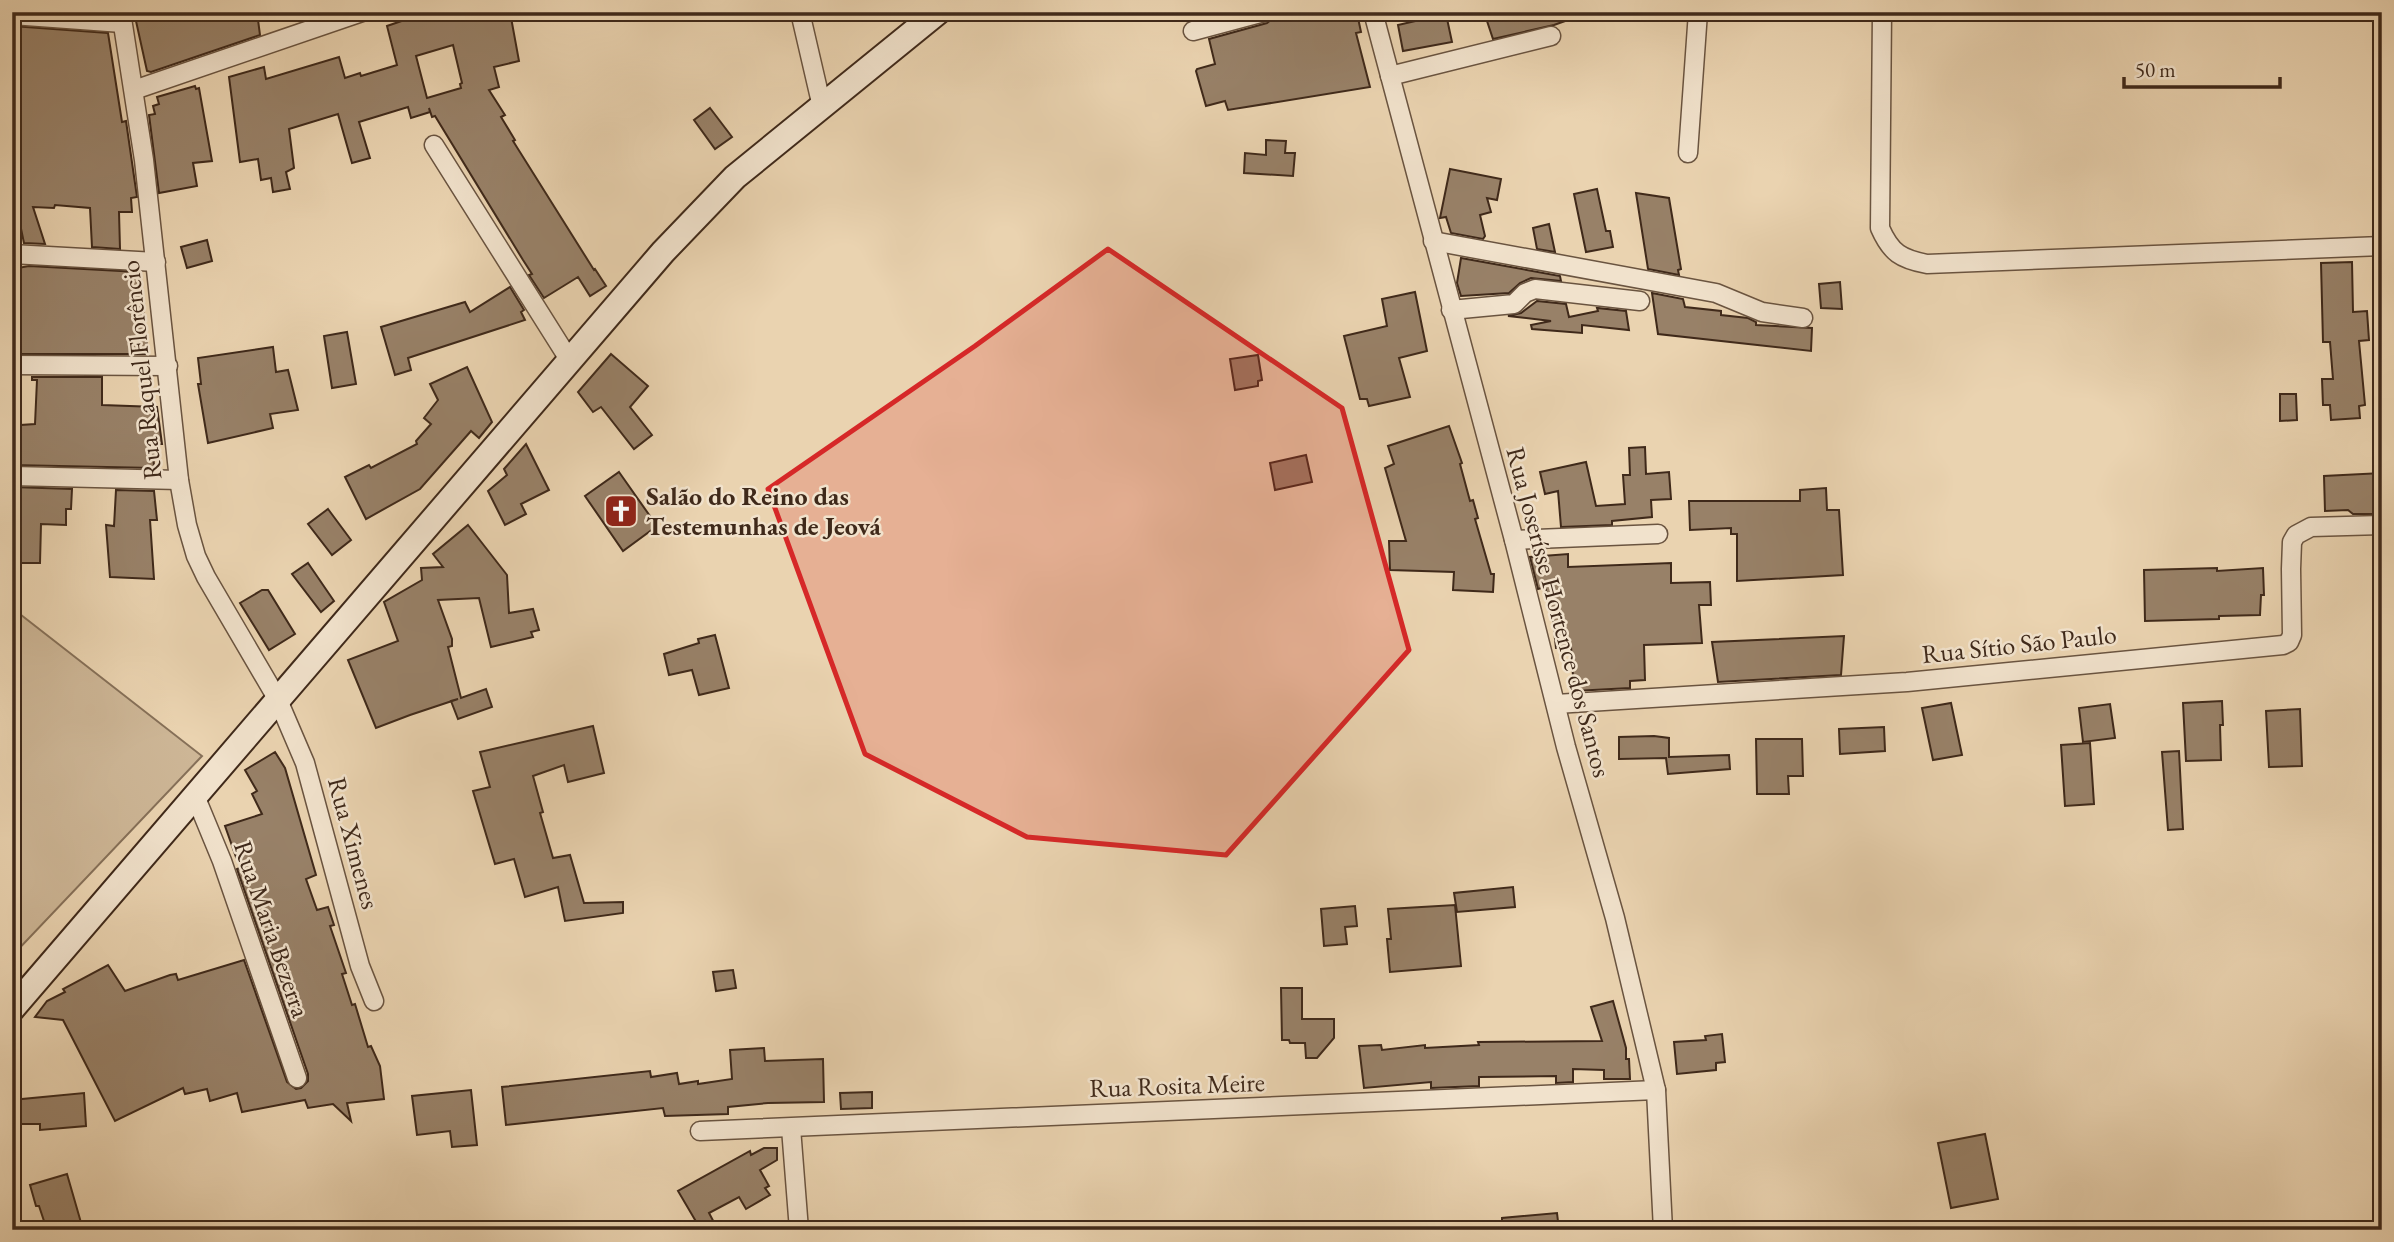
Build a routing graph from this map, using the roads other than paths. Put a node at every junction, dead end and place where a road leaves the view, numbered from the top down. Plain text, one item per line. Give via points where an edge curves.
1 (362, 12) edge
2 (938, 12) edge
3 (1264, 12) edge
4 (1373, 12) edge
5 (1698, 12) edge
6 (1882, 12) edge
7 (12, 15) edge
8 (806, 16) edge
9 (121, 18) edge
10 (1193, 31) dead end
11 (1551, 36) dead end
12 (1390, 76) junction
13 (134, 90) junction
14 (822, 107) junction
15 (434, 145) dead end
16 (1688, 153) dead end
17 (1433, 241) junction
18 (2382, 246) edge
19 (12, 254) edge
20 (156, 262) junction
21 (1640, 301) dead end
22 (1451, 310) junction
23 (1803, 318) dead end
24 (570, 361) junction
25 (12, 365) edge
26 (168, 366) junction
27 (12, 476) edge
28 (179, 480) junction
29 (2382, 524) edge
30 (1658, 534) dead end
31 (1514, 540) junction
32 (278, 700) junction
33 (1556, 704) junction
34 (196, 798) junction
35 (374, 1001) dead end
36 (12, 1009) edge
37 (297, 1078) dead end
38 (1656, 1090) junction
39 (791, 1128) junction
40 (700, 1131) dead end
41 (799, 1230) edge
42 (1663, 1230) edge

1 - 13 street
2 - 14 main road
3 - 10 street
4 - 12 street, Rua Joserísse Hortence dos Santos
5 - 16 street
6 - 18 street via 1880,228 1895,253 1910,261 1927,264
7 - 9 street
8 - 14 street
9 - 13 street, Rua Raquel Florêncio
11 - 12 street
12 - 17 street, Rua Joserísse Hortence dos Santos
13 - 20 street, Rua Raquel Florêncio
14 - 24 main road via 713,199
15 - 24 street
17 - 22 street, Rua Joserísse Hortence dos Santos
17 - 23 street via 1716,293 1762,312
19 - 20 street
20 - 26 street, Rua Raquel Florêncio
21 - 22 street via 1535,289 1514,303
22 - 31 street, Rua Joserísse Hortence dos Santos
24 - 32 main road
25 - 26 street
26 - 28 street, Rua Raquel Florêncio
27 - 28 street
28 - 32 street, Rua Raquel Florêncio via 196,556
29 - 33 street, Rua Sítio São Paulo via 2311,527 2296,535 2292,542 2292,635 2283,645 1907,682
30 - 31 street
31 - 33 street, Rua Joserísse Hortence dos Santos
32 - 34 main road
32 - 35 street, Rua Ximenes via 306,763 360,966
33 - 38 street, Rua Joserísse Hortence dos Santos
34 - 36 main road
34 - 37 street, Rua Maria Bezerra
38 - 39 street, Rua Rosita Meire
38 - 42 street, Rua Joserísse Hortence dos Santos
39 - 40 street, Rua Rosita Meire
39 - 41 street

